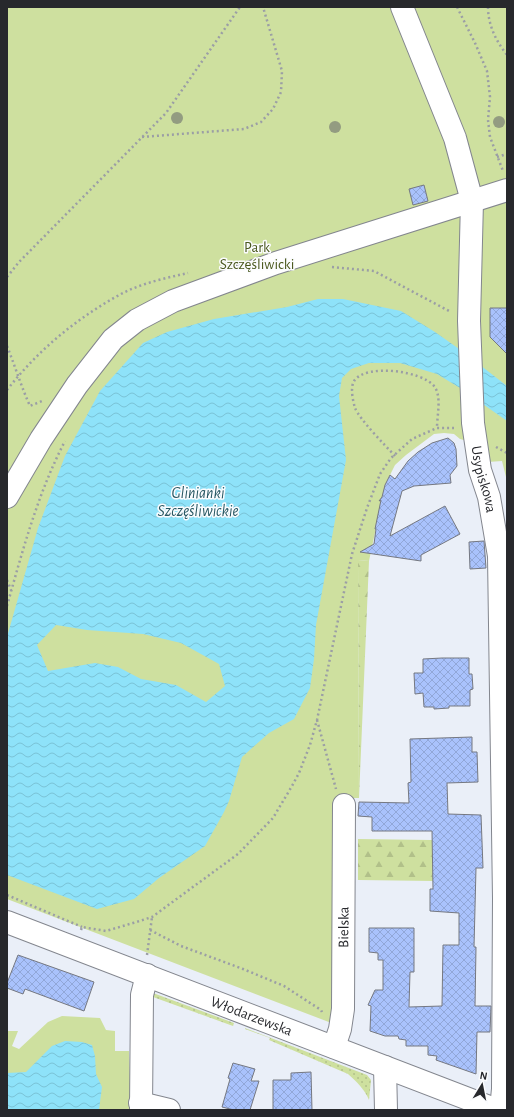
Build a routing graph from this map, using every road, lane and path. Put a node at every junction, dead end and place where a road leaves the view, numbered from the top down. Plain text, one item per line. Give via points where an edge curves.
1 (240, 7) edge
2 (263, 7) edge
3 (402, 7) edge
4 (457, 7) edge
5 (488, 7) edge
6 (507, 55) edge
7 (142, 137) junction
8 (507, 154) edge
9 (498, 157) junction
10 (506, 183) edge
11 (472, 201) junction
12 (7, 277) edge
13 (7, 346) edge
14 (44, 400) dead end
15 (437, 428) junction
16 (474, 428) junction
17 (66, 439) dead end
18 (394, 456) junction
19 (7, 497) edge
20 (7, 580) edge
21 (11, 590) junction
22 (7, 606) edge
23 (317, 720) junction
24 (344, 805) joint
25 (7, 895) edge
26 (152, 917) junction
27 (7, 922) edge
28 (82, 927) junction
29 (150, 930) junction
30 (81, 931) dead end
31 (147, 965) junction
32 (324, 1015) dead end
33 (334, 1047) junction
34 (385, 1067) junction
35 (140, 1107) edge
36 (169, 1110) edge
37 (386, 1110) edge
38 (497, 1110) edge

1 - 7 path via 166,113
2 - 7 path via 282,71 281,92 273,109 261,122 244,129
3 - 11 street, Usypiskowa via 455,138
4 - 9 path via 487,71 490,137
5 - 6 path via 488,18 497,42
7 - 12 path
8 - 9 path
9 - 10 path
10 - 11 street
11 - 16 street, Usypiskowa via 469,332
11 - 19 street via 276,263 173,301 137,320 113,339 77,385
13 - 14 path via 30,406
15 - 16 path
15 - 18 path via 412,439
15 - 18 path via 438,393 433,385 420,377 401,372 363,374 354,382 352,392 356,409
16 - 38 street, Usypiskowa via 480,470 489,497 499,556 504,906 503,1089
17 - 21 path via 28,531
18 - 23 path via 380,474 352,554
20 - 21 path
21 - 22 path
23 - 24 path via 333,780
23 - 26 path via 299,773 273,818 238,854
24 - 33 street, Bielska via 343,1009
25 - 28 path
26 - 28 path via 106,931
26 - 29 path
27 - 31 street, Włodarzewska
28 - 30 path
29 - 31 path
29 - 32 path via 181,946 284,986 321,1010
31 - 33 street, Włodarzewska
31 - 35 street via 142,989
33 - 34 street, Włodarzewska
34 - 37 street
34 - 38 street, Włodarzewska
35 - 36 street

